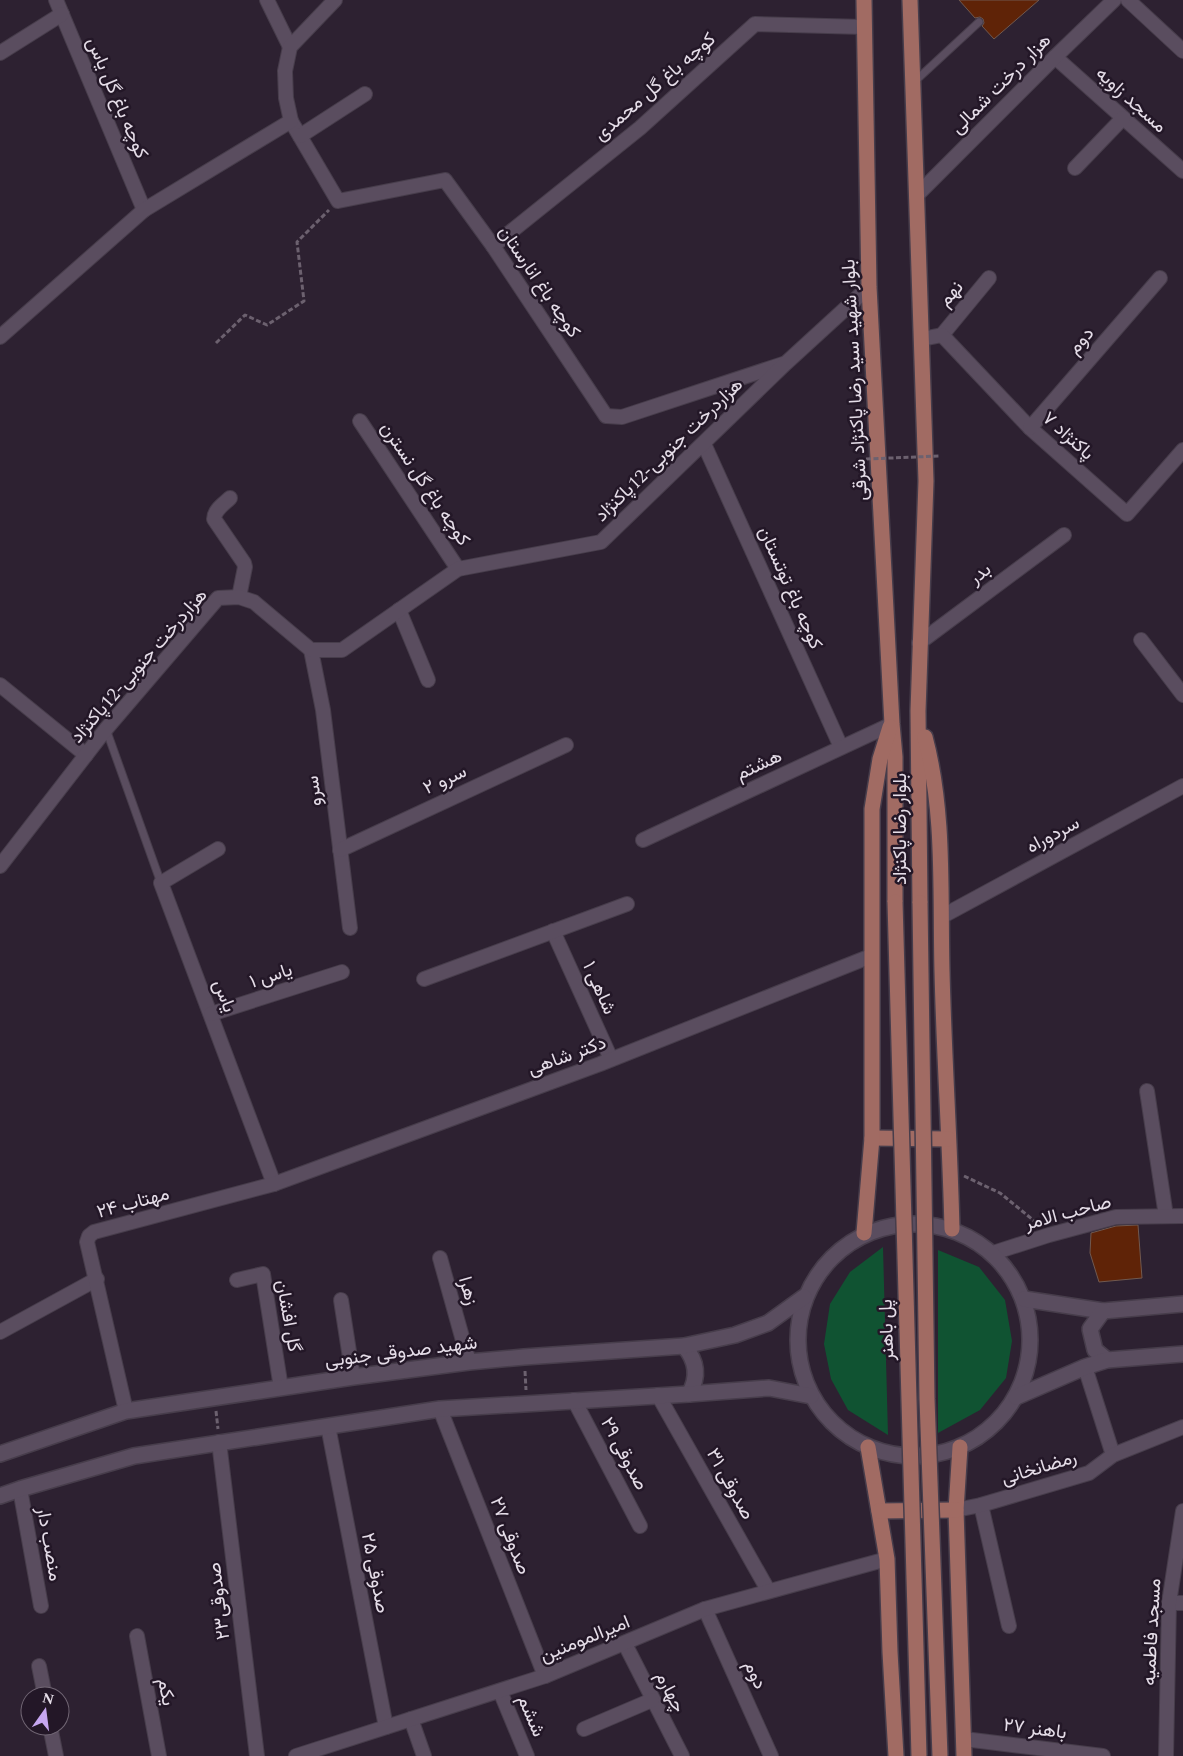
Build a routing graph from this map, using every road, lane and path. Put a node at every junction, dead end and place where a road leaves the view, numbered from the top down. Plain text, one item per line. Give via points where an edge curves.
1 (56, 0) edge
2 (267, 0) edge
3 (334, 0) edge
4 (864, 0) edge
5 (910, 0) edge
6 (1114, 0) edge
7 (1128, 0) edge
8 (62, 14) junction
9 (979, 22) dead end
10 (864, 27) junction
11 (290, 47) junction
12 (1183, 51) edge
13 (0, 53) edge
14 (1055, 57) junction
15 (913, 84) junction
16 (366, 94) dead end
17 (1123, 118) junction
18 (291, 121) junction
19 (300, 136) junction
20 (1075, 168) dead end
21 (1183, 171) edge
22 (916, 196) junction
23 (338, 201) junction
24 (144, 210) junction
25 (494, 246) junction
26 (989, 278) dead end
27 (1160, 278) dead end
28 (869, 286) junction
29 (942, 335) junction
30 (0, 337) edge
31 (922, 339) junction
32 (216, 343) dead end
33 (786, 363) junction
34 (360, 421) dead end
35 (1030, 428) junction
36 (704, 444) junction
37 (1183, 450) edge
38 (940, 456) dead end
39 (866, 459) dead end
40 (230, 498) dead end
41 (1064, 536) dead end
42 (458, 568) junction
43 (239, 597) junction
44 (399, 610) junction
45 (1141, 640) dead end
46 (919, 643) junction
47 (311, 650) junction
48 (428, 680) dead end
49 (0, 685) edge
50 (1183, 695) edge
51 (918, 711) junction
52 (892, 724) junction
53 (106, 729) junction
54 (566, 745) dead end
55 (841, 747) junction
56 (86, 755) junction
57 (896, 757) joint
58 (1183, 786) edge
59 (643, 840) dead end
60 (218, 849) dead end
61 (340, 850) junction
62 (0, 866) edge
63 (162, 883) junction
64 (895, 902) joint
65 (920, 903) joint
66 (627, 904) dead end
67 (941, 917) junction
68 (350, 928) dead end
69 (553, 931) junction
70 (871, 956) junction
71 (342, 972) dead end
72 (424, 979) dead end
73 (211, 1014) junction
74 (611, 1059) junction
75 (1147, 1091) dead end
76 (872, 1138) junction
77 (948, 1140) junction
78 (950, 1169) junction
79 (274, 1184) junction
80 (1166, 1216) junction
81 (1183, 1216) edge
82 (952, 1229) junction
83 (864, 1234) junction
84 (1049, 1235) junction
85 (993, 1253) junction
86 (440, 1258) dead end
87 (97, 1279) junction
88 (237, 1280) dead end
89 (804, 1297) junction
90 (1024, 1299) junction
91 (341, 1300) dead end
92 (1183, 1304) edge
93 (1103, 1311) junction
94 (0, 1332) edge
95 (684, 1346) junction
96 (1183, 1354) edge
97 (524, 1357) junction
98 (1107, 1360) junction
99 (469, 1362) junction
100 (1085, 1367) junction
101 (353, 1377) junction
102 (281, 1388) junction
103 (689, 1394) junction
104 (658, 1395) junction
105 (811, 1396) junction
106 (1016, 1397) junction
107 (215, 1398) junction
108 (574, 1400) junction
109 (527, 1403) junction
110 (440, 1408) junction
111 (126, 1411) junction
112 (328, 1426) junction
113 (1183, 1427) edge
114 (219, 1442) junction
115 (868, 1447) junction
116 (960, 1447) junction
117 (0, 1454) edge
118 (1113, 1455) junction
119 (20, 1489) junction
120 (0, 1496) edge
121 (981, 1505) junction
122 (956, 1510) junction
123 (879, 1511) junction
124 (1183, 1511) edge
125 (640, 1526) dead end
126 (887, 1559) junction
127 (768, 1590) junction
128 (1176, 1603) edge
129 (42, 1606) dead end
130 (705, 1609) junction
131 (1009, 1626) dead end
132 (137, 1636) dead end
133 (625, 1644) junction
134 (38, 1666) dead end
135 (545, 1676) junction
136 (42, 1686) edge
137 (500, 1690) junction
138 (652, 1700) junction
139 (411, 1719) junction
140 (386, 1727) junction
141 (584, 1729) dead end
142 (52, 1736) edge
143 (964, 1739) junction
144 (319, 1752) edge
145 (56, 1756) edge
146 (159, 1756) edge
147 (257, 1756) edge
148 (296, 1756) edge
149 (424, 1756) edge
150 (527, 1756) edge
151 (682, 1756) edge
152 (771, 1756) edge
153 (896, 1756) edge
154 (919, 1756) edge
155 (940, 1756) edge
156 (964, 1756) edge
157 (1102, 1756) edge
158 (1166, 1756) edge

1 - 8 street, کوچه باغ گل یاس
2 - 11 street
3 - 11 street
4 - 10 main road, بلوار شهید سید رضا پاکنژاد شرقی
5 - 15 main road
6 - 14 street, هزار درخت شمالی
7 - 12 street
8 - 13 street
8 - 24 street, کوچه باغ گل یاس
9 - 15 lane
10 - 25 street, کوچه باغ گل محمدی via 755,24 640,128
10 - 28 main road, بلوار شهید سید رضا پاکنژاد شرقی
11 - 18 street via 285,71
14 - 17 street, مسجد زاویه
14 - 22 street, هزار درخت شمالی
15 - 22 main road
16 - 19 street
17 - 20 street
17 - 21 street, مسجد زاویه
18 - 19 street
18 - 24 street
19 - 23 street
22 - 31 main road
23 - 25 street, کوچه باغ انارستان via 445,180
23 - 32 path via 297,242 304,301 267,325 245,315
24 - 30 street
25 - 33 street, کوچه باغ انارستان via 606,416 622,417
26 - 29 street, نهم
27 - 35 street, دوم
28 - 33 street, هزاردرخت جنوبی-12پاکنژاد
28 - 52 main road, بلوار شهید سید رضا پاکنژاد شرقی
29 - 31 street
29 - 35 street, پاکنژاد ۷
31 - 46 main road via 926,481
33 - 36 street, هزاردرخت جنوبی-12پاکنژاد
34 - 42 street, کوچه باغ گل نسترن
35 - 37 street, پاکنژاد ۷ via 1127,514
36 - 42 street, هزاردرخت جنوبی-12پاکنژاد via 601,542
36 - 55 street, کوچه باغ توتستان
38 - 39 path, bridge
40 - 43 street via 216,512 214,519 244,563
41 - 46 street, بدر
42 - 44 street, هزاردرخت جنوبی-12پاکنژاد
43 - 47 street, هزاردرخت جنوبی-12پاکنژاد via 254,602
43 - 53 street, هزاردرخت جنوبی-12پاکنژاد via 218,598
44 - 47 street, هزاردرخت جنوبی-12پاکنژاد via 342,650
44 - 48 street
45 - 50 street
46 - 51 main road
47 - 61 street, سرو via 323,710
49 - 56 street
51 - 65 main road, بلوار رضا پاکنژاد
51 - 67 main road via 932,764 938,807
52 - 55 street, هشتم
52 - 57 main road, بلوار شهید سید رضا پاکنژاد شرقی
52 - 70 main road via 880,759 872,810
53 - 56 street, هزاردرخت جنوبی-12پاکنژاد
53 - 63 lane
54 - 61 street, سرو ۲
55 - 59 street, هشتم
56 - 62 street, هزاردرخت جنوبی-12پاکنژاد
57 - 64 main road, بلوار رضا پاکنژاد
58 - 67 street, سردوراه
60 - 63 street
61 - 68 street, سرو
63 - 73 street, یاس
64 - 154 main road, پل باهنر, bridge
65 - 155 main road, پل باهنر, bridge via 927,1399
66 - 69 street
67 - 77 main road
69 - 72 street
69 - 74 street, شاهی ۱
70 - 74 street, دکتر شاهی
70 - 76 main road
71 - 73 street, یاس ۱
73 - 79 street, یاس
74 - 79 street, دکتر شاهی
75 - 80 street
76 - 77 main road
76 - 83 main road
77 - 78 main road
78 - 82 main road
78 - 84 path via 1000,1193
79 - 87 street, مهتاب ۲۴ via 94,1232 87,1242
80 - 81 street, صاحب الامر
80 - 84 street, صاحب الامر via 1116,1217
82 - 83 main road via 907,1223
82 - 85 main road
83 - 89 main road via 828,1259
84 - 85 street, صاحب الامر
85 - 90 main road
86 - 99 street, زهرا
87 - 94 street
87 - 111 street, مهتاب ۲۴
88 - 102 street, گل افشان via 263,1274
89 - 95 main road, شهید صدوقی جنوبی via 768,1323 735,1335
89 - 105 main road via 796,1347
90 - 93 main road
90 - 106 main road via 1031,1349
91 - 101 street
92 - 93 main road
93 - 98 main road via 1090,1329 1095,1350
95 - 97 main road, شهید صدوقی جنوبی
95 - 103 main road via 696,1366 695,1381
96 - 98 main road
97 - 99 main road, شهید صدوقی جنوبی
97 - 109 path
98 - 100 main road
99 - 101 main road, شهید صدوقی جنوبی
100 - 106 main road
100 - 118 street
101 - 102 main road, شهید صدوقی جنوبی
102 - 107 main road, شهید صدوقی جنوبی
103 - 104 main road
103 - 105 main road via 769,1388
104 - 108 main road
104 - 127 street, صدوقی ۳۱
105 - 115 main road via 835,1426
106 - 116 main road via 992,1427
107 - 111 main road, شهید صدوقی جنوبی
107 - 114 path
108 - 109 main road
108 - 125 street, صدوقی ۲۹
109 - 110 main road
110 - 112 main road
110 - 135 street, صدوقی ۲۷
111 - 117 main road, شهید صدوقی جنوبی
112 - 114 main road
112 - 140 street, صدوقی ۲۵
113 - 118 street, رمضانخانی
114 - 119 main road via 134,1456
114 - 147 street, صدوقی۲۳
115 - 116 main road via 914,1456
115 - 123 main road
116 - 122 main road
118 - 121 street, رمضانخانی via 1089,1473
119 - 120 main road
119 - 129 street, منصب دار
121 - 122 street, رمضانخانی
121 - 131 street
122 - 123 main road
122 - 143 main road
123 - 126 main road
124 - 128 street, مسجد فاطمیه
126 - 127 street, امیرالمومنین
126 - 153 main road
127 - 130 street, امیرالمومنین
128 - 158 street, مسجد فاطمیه
130 - 133 street, امیرالمومنین
130 - 152 street, دوم
132 - 146 street, یکم
133 - 135 street, امیرالمومنین
133 - 138 street, چهارم
134 - 136 street
135 - 137 street, امیرالمومنین
137 - 139 street, امیرالمومنین
137 - 150 street, ششم
138 - 141 street
138 - 151 street, چهارم
139 - 140 street, امیرالمومنین
139 - 149 street
140 - 144 street, امیرالمومنین
142 - 145 street
143 - 156 main road
143 - 157 street, باهنر ۲۷
144 - 148 street, امیرالمومنین

